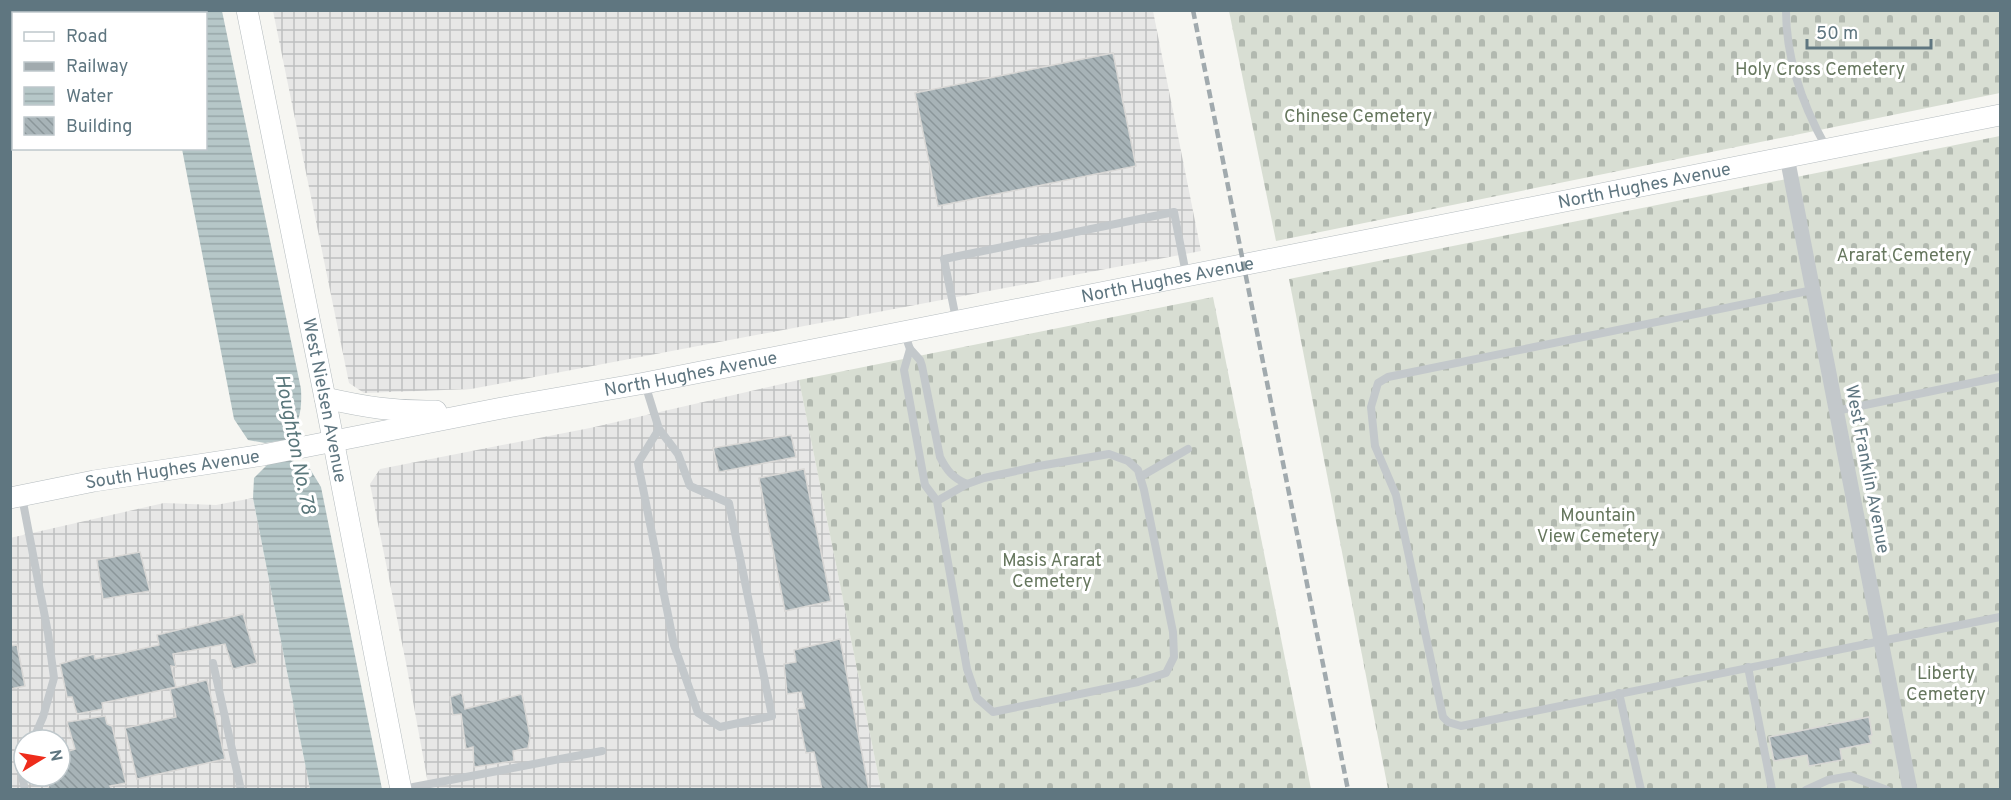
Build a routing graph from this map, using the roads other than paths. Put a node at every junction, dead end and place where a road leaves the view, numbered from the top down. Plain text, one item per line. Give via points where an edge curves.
1 (247, 10) edge
2 (1786, 10) edge
3 (2001, 115) edge
4 (1827, 149) junction
5 (1787, 157) junction
6 (1186, 276) junction
7 (1812, 290) junction
8 (957, 321) junction
9 (907, 340) junction
10 (2001, 377) edge
11 (645, 383) junction
12 (325, 398) junction
13 (502, 408) junction
14 (1836, 411) junction
15 (659, 429) junction
16 (333, 441) junction
17 (1188, 448) dead end
18 (1140, 477) junction
19 (967, 484) junction
20 (16, 497) edge
21 (937, 501) junction
22 (2001, 617) edge
23 (1881, 640) junction
24 (213, 663) dead end
25 (1748, 667) junction
26 (1619, 693) junction
27 (39, 728) edge
28 (602, 751) dead end
29 (241, 789) edge
30 (401, 789) edge
31 (1641, 789) edge
32 (1772, 789) edge
33 (1806, 789) edge
34 (1887, 789) edge
35 (1910, 789) edge

1 - 12 street, West Nielsen Avenue
2 - 4 lane via 1795,76
3 - 4 street, North Hughes Avenue
4 - 5 street, North Hughes Avenue
5 - 6 street, North Hughes Avenue
5 - 7 street, West Franklin Avenue
6 - 8 street, North Hughes Avenue
6 - 8 lane via 1174,212 944,259
7 - 14 street, West Franklin Avenue
7 - 26 lane via 1388,377 1378,383 1371,407 1375,446 1396,495 1443,717 1461,726
8 - 9 street, North Hughes Avenue
9 - 11 street, North Hughes Avenue
9 - 19 lane via 922,366 940,457 955,479
9 - 21 lane via 904,370 925,485
10 - 14 lane
11 - 13 street, North Hughes Avenue
11 - 15 lane
12 - 13 street via 372,409 408,412
12 - 16 street, West Nielsen Avenue
13 - 16 street, North Hughes Avenue
14 - 23 street, West Franklin Avenue
15 - 15 lane via 678,454 690,486 729,503 772,716 720,727 698,713 674,645 638,463
16 - 20 street, South Hughes Avenue
16 - 30 street, West Nielsen Avenue
17 - 18 lane
18 - 19 lane via 1128,461 1109,454
18 - 21 lane via 1173,632 1174,657 1166,673 993,712 977,698 967,669
19 - 21 lane
20 - 27 lane via 48,633 54,678
22 - 23 lane
23 - 25 lane
23 - 35 street, West Franklin Avenue
24 - 29 lane
25 - 26 lane
25 - 32 lane
26 - 31 lane
28 - 30 lane
33 - 34 lane via 1850,776

